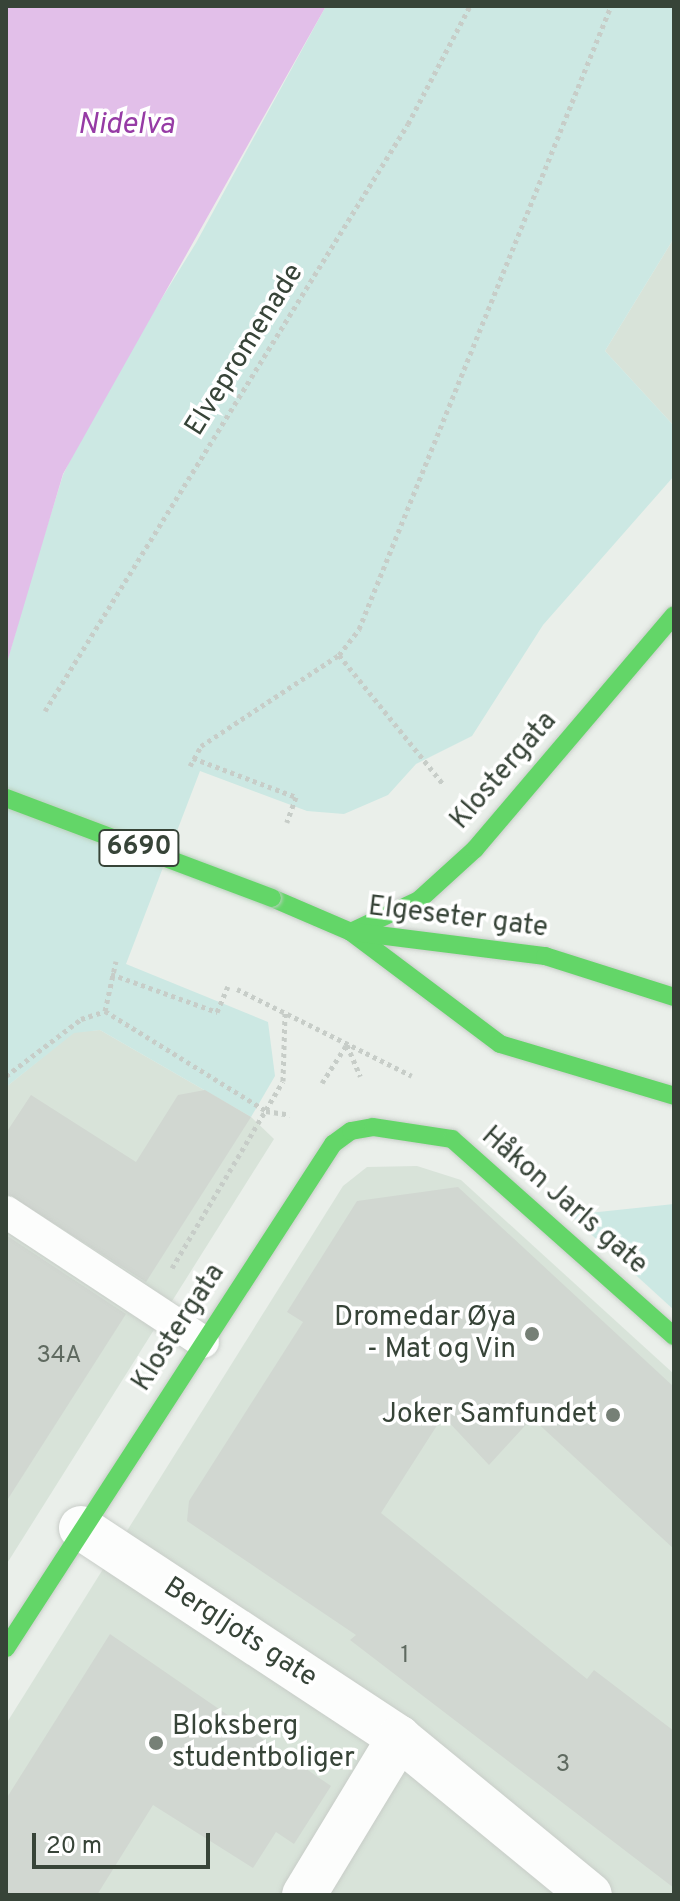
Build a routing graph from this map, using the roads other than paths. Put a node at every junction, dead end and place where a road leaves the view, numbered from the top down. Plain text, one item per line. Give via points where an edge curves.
1 (674, 615) edge
2 (6, 798) edge
3 (351, 932) junction
4 (674, 997) edge
5 (674, 1096) edge
6 (452, 1139) joint
7 (6, 1212) edge
8 (674, 1336) edge
9 (203, 1342) junction
10 (81, 1528) junction
11 (7, 1646) edge
12 (399, 1738) junction
13 (304, 1895) edge
14 (590, 1895) edge

1 - 3 main road, Klostergata via 475,849 419,900
2 - 3 main road, 6690, bridge
3 - 4 main road, Elgeseter gate / 6690 via 545,956
3 - 5 main road, Elgeseter gate / 6690 via 500,1044
6 - 8 main road, Håkon Jarls gate
6 - 9 main road, Klostergata via 373,1127 333,1144
7 - 9 lane
9 - 10 main road, Klostergata
10 - 11 main road, Klostergata
10 - 12 street, Bergljots gate
12 - 13 street
12 - 14 street, Bergljots gate

